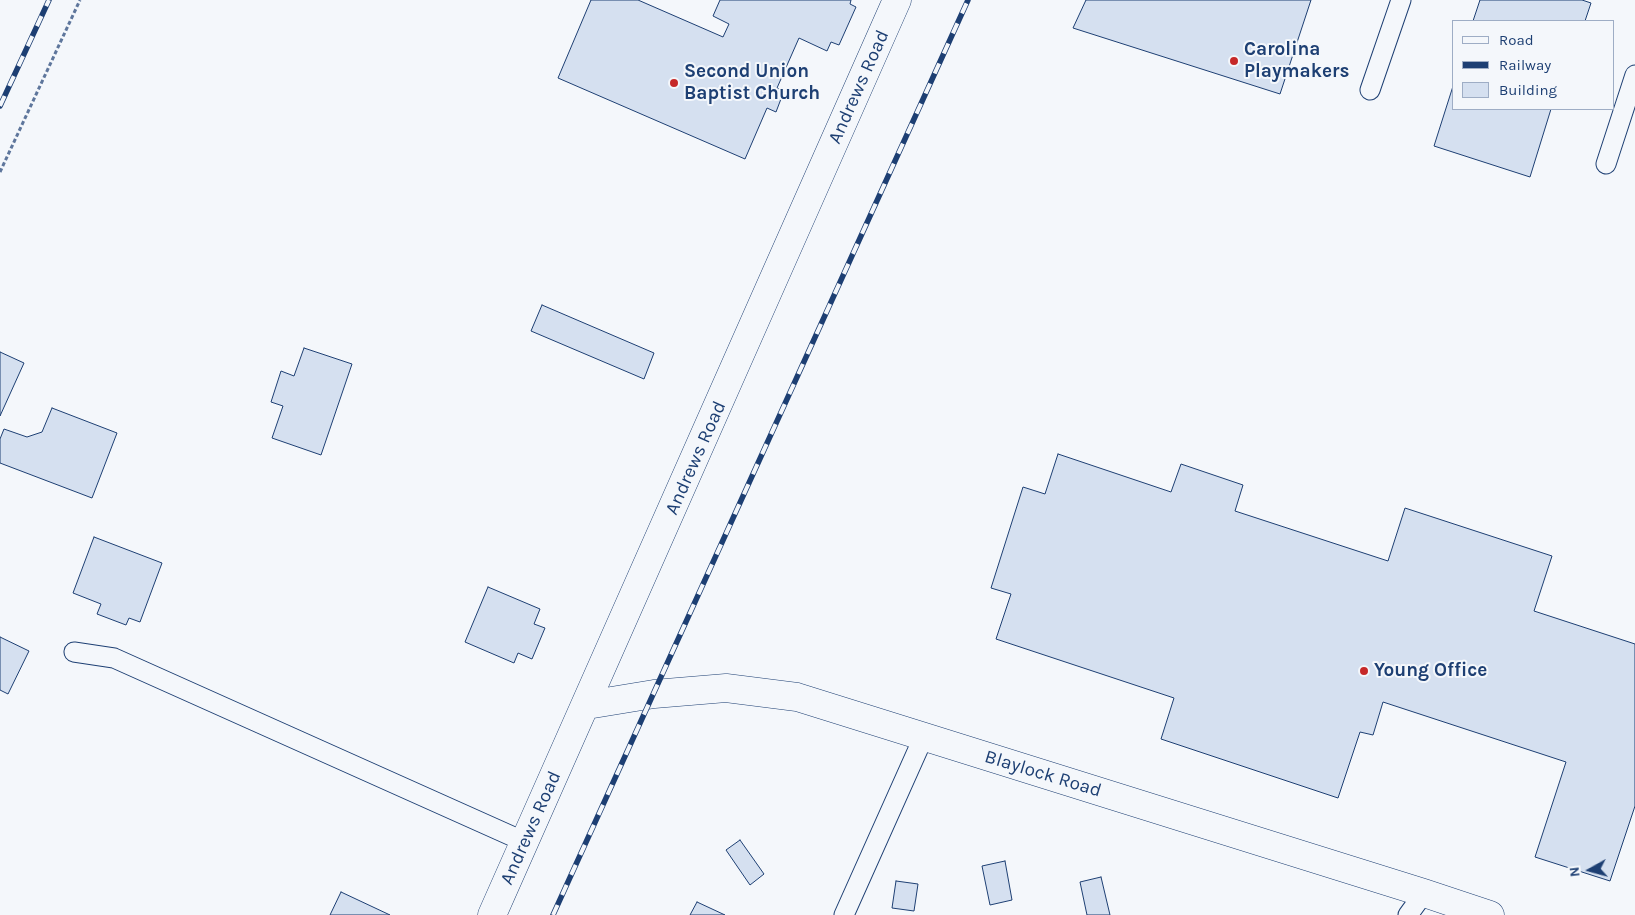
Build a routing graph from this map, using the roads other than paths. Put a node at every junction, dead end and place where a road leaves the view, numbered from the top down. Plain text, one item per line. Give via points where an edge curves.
1 (897, 0) edge
2 (1401, 0) edge
3 (1635, 75) edge
4 (1370, 90) dead end
5 (1606, 164) dead end
6 (74, 652) dead end
7 (586, 705) junction
8 (924, 736) junction
9 (525, 842) junction
10 (1424, 892) junction
11 (492, 915) edge
12 (844, 915) edge
13 (1408, 915) edge
14 (1490, 915) edge

1 - 7 street, Andrews Road
2 - 4 lane
3 - 5 lane
6 - 9 lane via 114,658
7 - 8 street, Blaylock Road via 654,694 726,688 797,697
7 - 9 street, Andrews Road
8 - 10 street, Blaylock Road
8 - 12 lane
9 - 11 street, Andrews Road
10 - 13 lane
10 - 14 street, Blaylock Road

